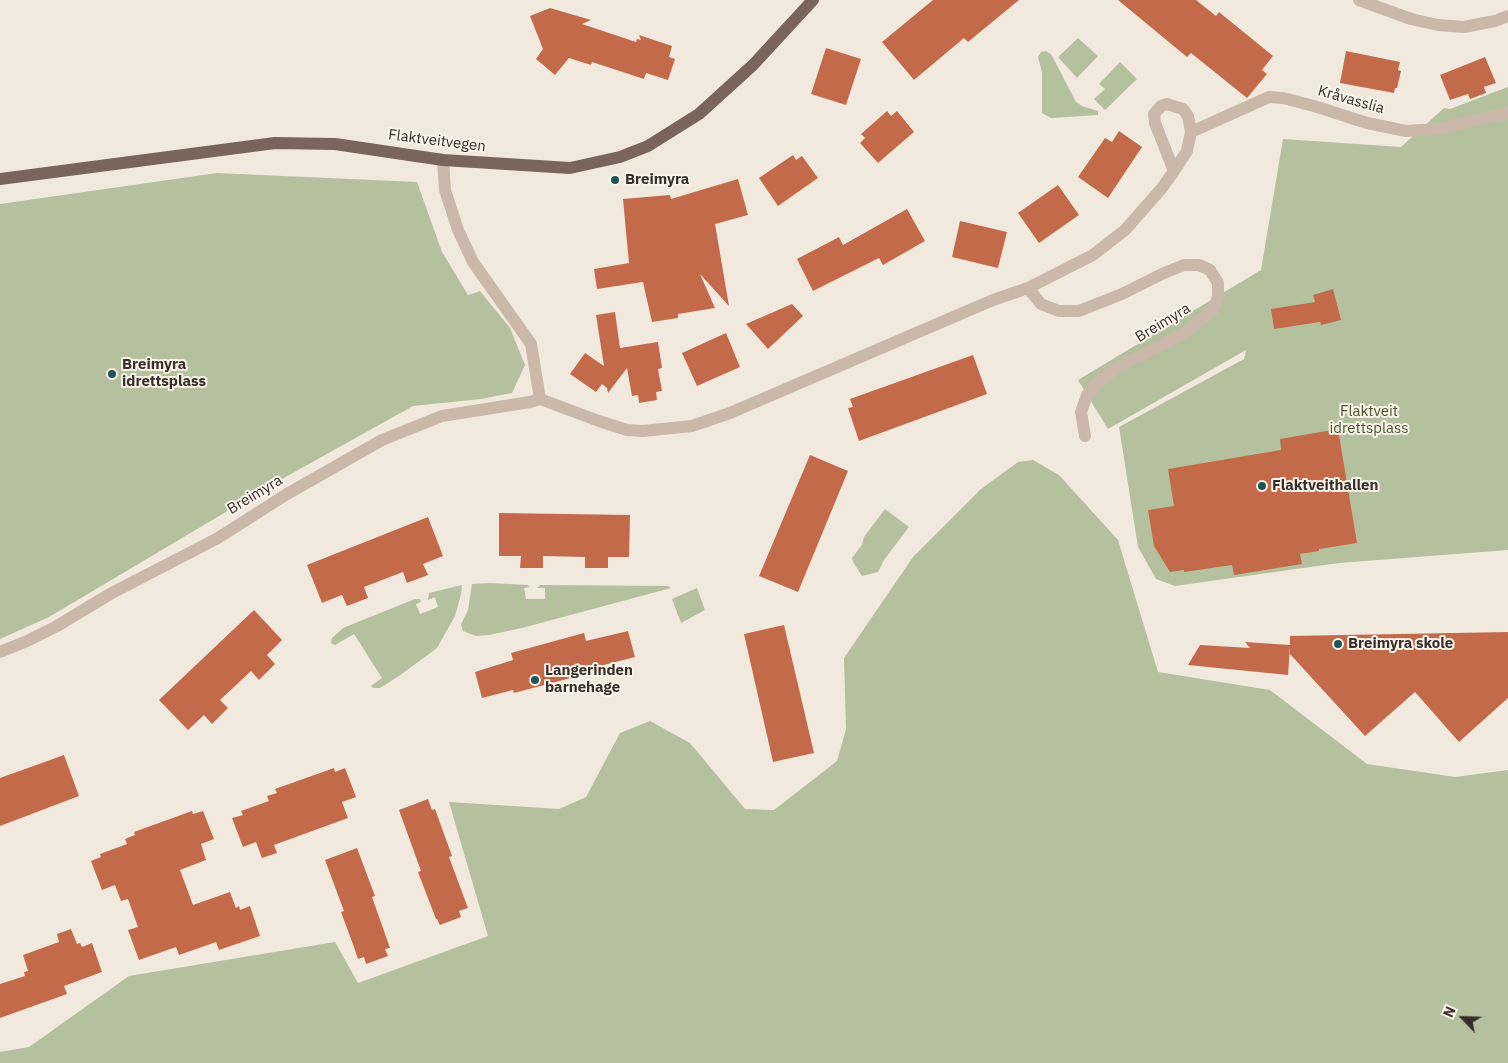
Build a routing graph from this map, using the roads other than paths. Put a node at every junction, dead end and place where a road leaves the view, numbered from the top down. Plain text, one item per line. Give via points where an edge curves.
1 (813, 0) edge
2 (1359, 0) edge
3 (1508, 16) edge
4 (1508, 113) edge
5 (1191, 132) junction
6 (443, 160) junction
7 (1174, 171) junction
8 (0, 178) edge
9 (1028, 288) junction
10 (540, 399) junction
11 (1085, 436) dead end
12 (0, 652) edge

1 - 6 main road, Flaktveitvegen via 754,65 700,114 648,146 620,157 570,168
2 - 3 street via 1438,25 1464,27
4 - 5 street, Kråvasslia via 1438,129 1406,131 1269,97
5 - 7 street via 1187,151
5 - 7 street via 1188,116 1179,106 1167,104 1154,114
6 - 8 main road, Flaktveitvegen via 335,144 275,143
6 - 10 street via 445,190 458,230 474,262 531,344
7 - 9 street via 1125,230 1093,255
9 - 10 street via 692,426 655,431 627,430
9 - 11 street, Breimyra via 1041,304 1059,311 1079,311 1184,265 1199,265 1210,270 1218,284 1213,310 1184,333 1100,380 1087,395 1081,412
10 - 12 street, Breimyra via 442,416 382,440 218,538 110,594 57,626

